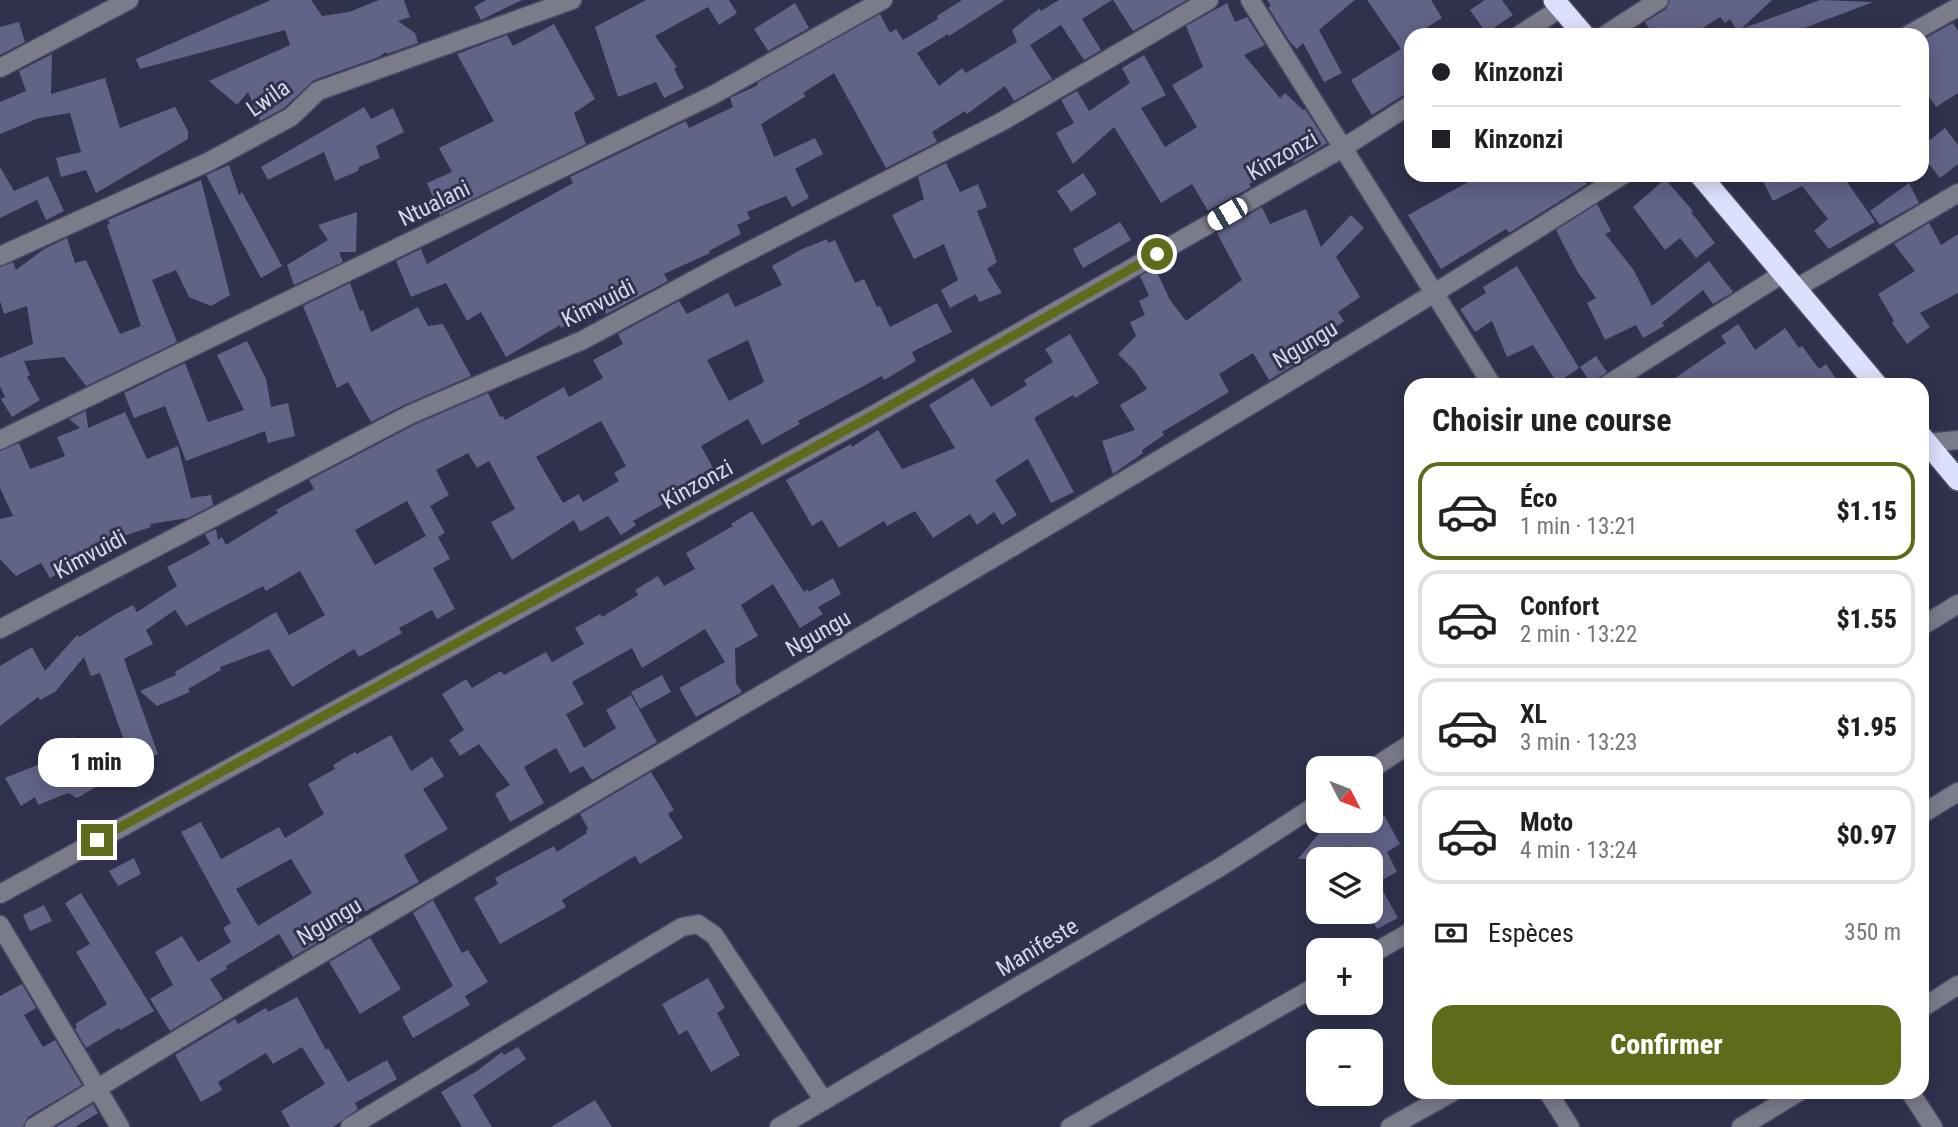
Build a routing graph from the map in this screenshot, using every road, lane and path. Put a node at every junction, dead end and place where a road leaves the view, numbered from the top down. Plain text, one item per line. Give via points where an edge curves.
1 (129, 0) edge
2 (572, 0) edge
3 (883, 0) edge
4 (1209, 0) edge
5 (1250, 0) edge
6 (1660, 0) edge
7 (1558, 4) edge
8 (1958, 7) edge
9 (1528, 28) edge
10 (1578, 28) edge
11 (1616, 28) edge
12 (1920, 28) edge
13 (0, 68) edge
14 (1404, 109) edge
15 (1343, 148) junction
16 (1612, 182) edge
17 (1706, 182) edge
18 (1958, 193) edge
19 (0, 256) edge
20 (1788, 282) junction
21 (1436, 294) junction
22 (1488, 378) edge
23 (1619, 378) edge
24 (1871, 378) edge
25 (0, 440) edge
26 (1958, 440) edge
27 (1929, 442) edge
28 (1929, 449) edge
29 (1958, 480) edge
30 (1958, 604) edge
31 (1929, 622) edge
32 (0, 629) edge
33 (1404, 748) edge
34 (1383, 762) edge
35 (1958, 792) edge
36 (1929, 810) edge
37 (1306, 812) edge
38 (0, 894) edge
39 (0, 925) edge
40 (1404, 935) edge
41 (1383, 948) edge
42 (1958, 985) edge
43 (1306, 992) edge
44 (1929, 1004) edge
45 (97, 1088) junction
46 (1440, 1099) edge
47 (1552, 1099) edge
48 (1787, 1099) edge
49 (1915, 1099) edge
50 (824, 1101) junction
51 (34, 1127) edge
52 (120, 1127) edge
53 (350, 1127) edge
54 (779, 1127) edge
55 (1070, 1127) edge
56 (1390, 1127) edge
57 (1570, 1127) edge
58 (1741, 1127) edge
59 (1933, 1127) edge

1 - 13 street
2 - 19 street, Lwila via 318,91 291,117 208,162
3 - 25 street, Ntualani via 713,95
4 - 32 street, Kimvuidi via 1001,122 583,340 409,415
5 - 15 street
6 - 11 street
7 - 9 street
7 - 10 highway
8 - 12 street
14 - 15 street, Kinzonzi
15 - 21 street
15 - 38 street, Kinzonzi via 877,413
16 - 21 street, Ngungu
17 - 20 highway
18 - 20 street
20 - 23 street
20 - 24 highway
21 - 22 street
21 - 45 street, Ngungu
26 - 27 street
28 - 29 highway
30 - 31 street
33 - 34 street
35 - 36 street
37 - 50 street, Manifeste
39 - 45 street
40 - 41 street
42 - 44 street
43 - 55 street
45 - 51 street, Ngungu
45 - 52 street
46 - 56 street
47 - 57 street
48 - 58 street
49 - 59 street
50 - 53 street via 714,934 698,924 682,927
50 - 54 street, Manifeste

